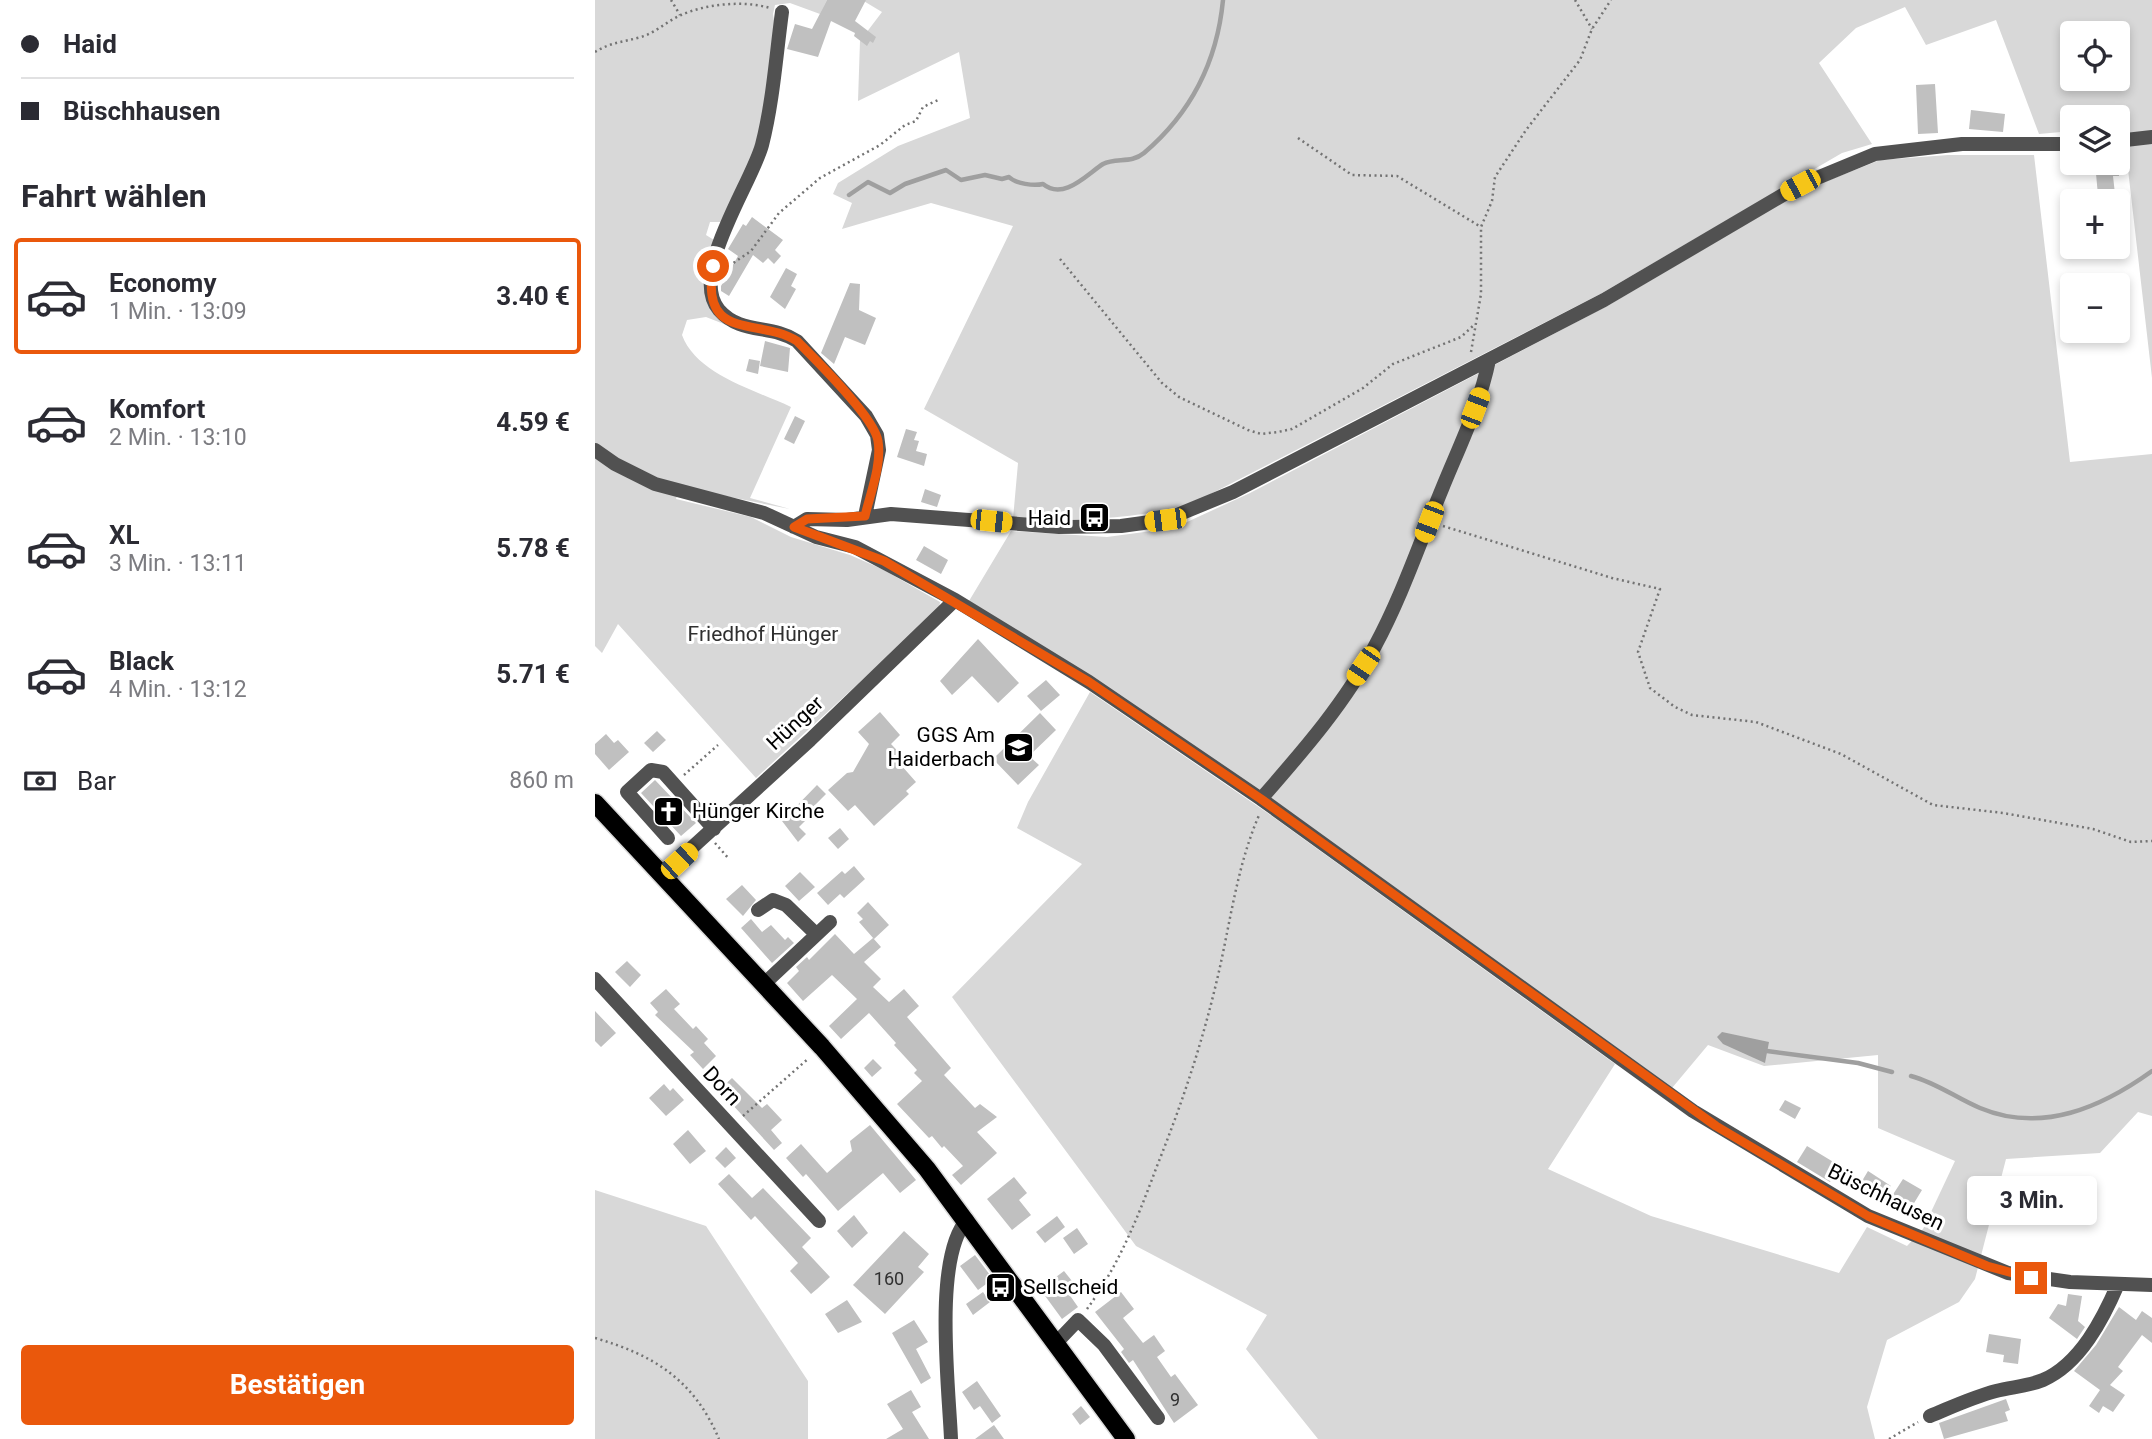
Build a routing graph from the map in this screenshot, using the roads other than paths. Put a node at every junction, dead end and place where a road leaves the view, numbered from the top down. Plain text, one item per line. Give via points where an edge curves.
1 (782, 12) road end
2 (2152, 137) edge
3 (2130, 140) edge
4 (2060, 144) edge
5 (1489, 360) junction
6 (595, 450) edge
7 (865, 516) junction
8 (794, 527) junction
9 (955, 600) junction
10 (1261, 799) junction
11 (595, 803) edge
12 (711, 832) junction
13 (668, 838) dead end
14 (662, 875) junction
15 (758, 910) dead end
16 (830, 922) dead end
17 (816, 934) junction
18 (595, 979) edge
19 (764, 984) junction
20 (967, 1220) junction
21 (818, 1221) dead end
22 (2118, 1284) junction
23 (2152, 1285) edge
24 (1056, 1342) junction
25 (1930, 1416) road end
26 (1158, 1418) dead end
27 (950, 1439) edge
28 (1126, 1439) edge

1 - 7 street via 762,146 722,234 711,291 718,309 738,325 797,341 871,423 879,450
2 - 3 street
4 - 5 street via 1962,144 1875,154 1800,185 1604,300
5 - 7 street via 1196,510 1165,520 1121,526
5 - 10 street via 1406,582 1374,649 1313,737
6 - 8 street, Büschhausen via 656,484 764,513
7 - 8 street via 807,519
8 - 9 street, Büschhausen via 875,556
9 - 10 street, Büschhausen via 1089,682
9 - 12 street, Hünger
10 - 22 street, Büschhausen via 1693,1111 1868,1216 1987,1266 2031,1278
11 - 14 main road
12 - 13 street via 663,772 651,770 627,792
12 - 14 street, Hünger
14 - 19 main road
15 - 17 street via 773,900 786,905
16 - 17 street
17 - 19 street
18 - 21 street, Dorn
19 - 20 main road
20 - 24 main road
20 - 27 street via 954,1238 949,1276
22 - 23 street, Büschhausen
22 - 25 street via 2090,1337 2059,1369 2043,1380 1993,1391
24 - 26 street via 1078,1320 1104,1345
24 - 28 main road

